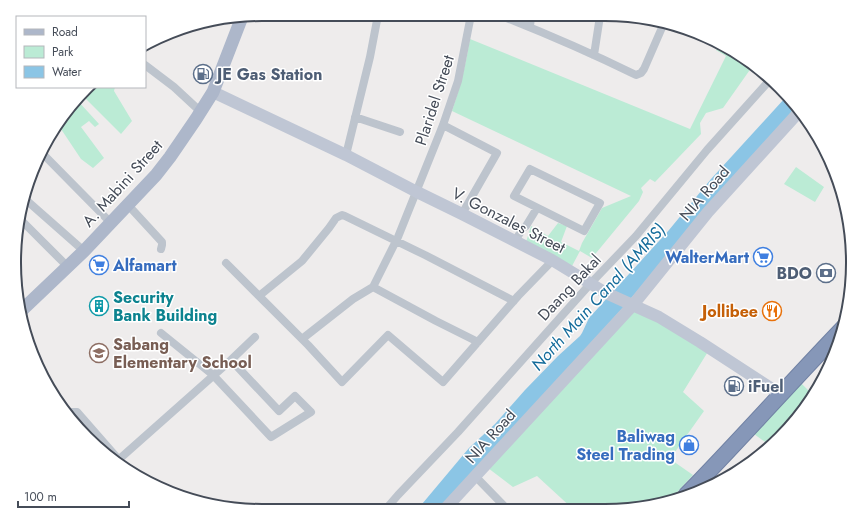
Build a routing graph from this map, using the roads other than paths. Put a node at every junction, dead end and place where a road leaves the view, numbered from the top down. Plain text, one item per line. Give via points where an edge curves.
1 (377, 21) edge
2 (470, 21) edge
3 (514, 21) edge
4 (531, 21) edge
5 (599, 21) edge
6 (240, 22) edge
7 (530, 27) junction
8 (662, 28) edge
9 (594, 55) junction
10 (146, 66) edge
11 (766, 83) edge
12 (213, 92) junction
13 (201, 112) junction
14 (796, 115) edge
15 (355, 117) junction
16 (444, 125) junction
17 (400, 132) dead end
18 (346, 155) junction
19 (45, 157) edge
20 (417, 192) junction
21 (28, 203) edge
22 (128, 205) junction
23 (537, 208) junction
24 (462, 214) junction
25 (24, 223) edge
26 (111, 223) junction
27 (396, 241) junction
28 (517, 242) junction
29 (161, 249) dead end
30 (84, 251) junction
31 (553, 260) junction
32 (226, 263) dead end
33 (68, 267) junction
34 (590, 283) junction
35 (373, 287) junction
36 (259, 296) junction
37 (514, 301) junction
38 (630, 304) junction
39 (25, 307) edge
40 (161, 333) dead end
41 (255, 337) dead end
42 (834, 338) edge
43 (302, 339) junction
44 (478, 342) junction
45 (231, 360) junction
46 (213, 375) junction
47 (780, 394) junction
48 (73, 412) edge
49 (88, 429) edge
50 (121, 458) edge
51 (475, 476) junction
52 (694, 487) edge
53 (390, 504) edge
54 (449, 504) edge
55 (502, 504) edge

1 - 15 street
2 - 16 street, Plaridel Street via 458,81
3 - 7 street
4 - 7 street
5 - 9 street
6 - 12 main road, A. Mabini Street
7 - 9 street
8 - 9 street via 641,73 636,74
10 - 13 street
11 - 34 street, Daang Bakal via 636,236
12 - 13 main road, A. Mabini Street
12 - 18 street, V. Gonzales Street
13 - 22 main road, A. Mabini Street via 156,175
14 - 38 street, NIA Road via 708,212
15 - 17 street
15 - 18 street
16 - 20 street, Plaridel Street
16 - 24 street via 496,153
18 - 20 street, V. Gonzales Street
19 - 26 street
20 - 24 street, V. Gonzales Street
20 - 27 street, Plaridel Street
21 - 30 street
22 - 26 main road, A. Mabini Street
22 - 29 street via 162,242
23 - 23 street via 584,231 600,203 530,169 514,196
23 - 28 street
24 - 28 street, V. Gonzales Street
25 - 33 street
26 - 30 main road, A. Mabini Street
27 - 35 street, Plaridel Street
27 - 36 street via 345,216 338,216 302,261
27 - 37 street
28 - 31 street, V. Gonzales Street
30 - 33 main road, A. Mabini Street
31 - 34 street, V. Gonzales Street
31 - 37 street
32 - 36 street
33 - 39 main road, A. Mabini Street
34 - 38 street, V. Gonzales Street
34 - 53 street, Daang Bakal via 458,432
35 - 43 street via 353,299
35 - 44 street
36 - 43 street
37 - 44 street
38 - 47 street, V. Gonzales Street via 659,317
38 - 51 street, NIA Road
40 - 46 street
41 - 45 street
42 - 47 highway
43 - 44 street via 342,382 388,335 443,382
45 - 46 street
45 - 46 street via 279,411 295,396 311,412 272,437
46 - 50 street
47 - 52 highway
48 - 49 street via 77,412
51 - 54 street, NIA Road
51 - 55 street

